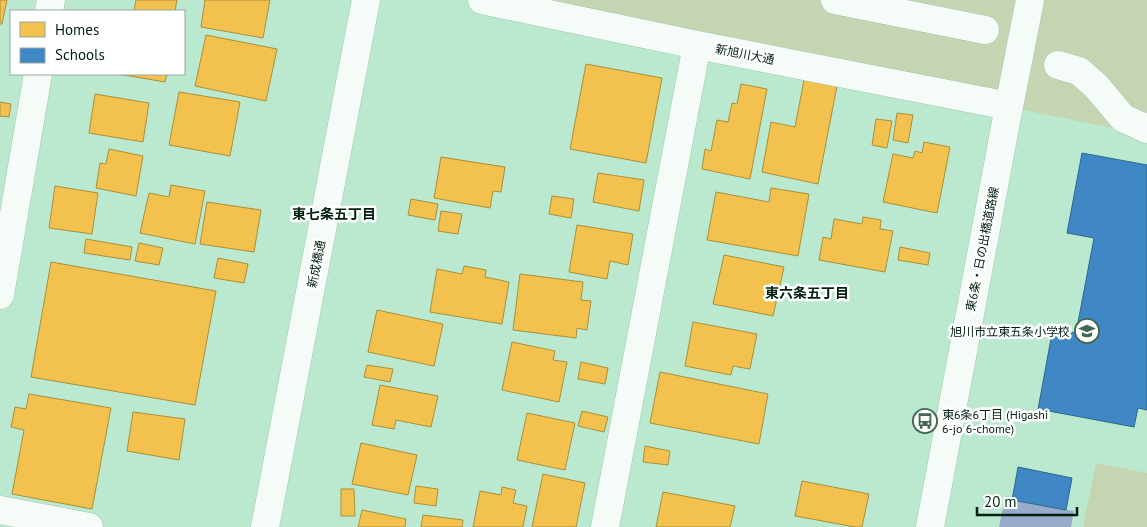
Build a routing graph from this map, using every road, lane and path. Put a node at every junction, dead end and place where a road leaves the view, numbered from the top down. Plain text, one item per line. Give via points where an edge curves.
1 (366, 0) edge
2 (482, 0) edge
3 (835, 0) edge
4 (1030, 0) edge
5 (985, 30) dead end
6 (696, 45) junction
7 (1058, 65) dead end
8 (38, 75) edge
9 (1009, 106) junction
10 (1147, 129) edge
11 (0, 295) edge
12 (0, 510) edge
13 (89, 527) edge
14 (265, 527) edge
15 (605, 527) edge
16 (930, 527) edge

1 - 14 street, 新成橋通
2 - 6 street, 新旭川大通
3 - 5 street
4 - 9 street, 東6条・日の出橋道路線
6 - 9 street, 新旭川大通
6 - 15 street
7 - 10 street via 1079,71 1124,118
8 - 11 street
9 - 16 street, 東6条・日の出橋道路線
12 - 13 street

